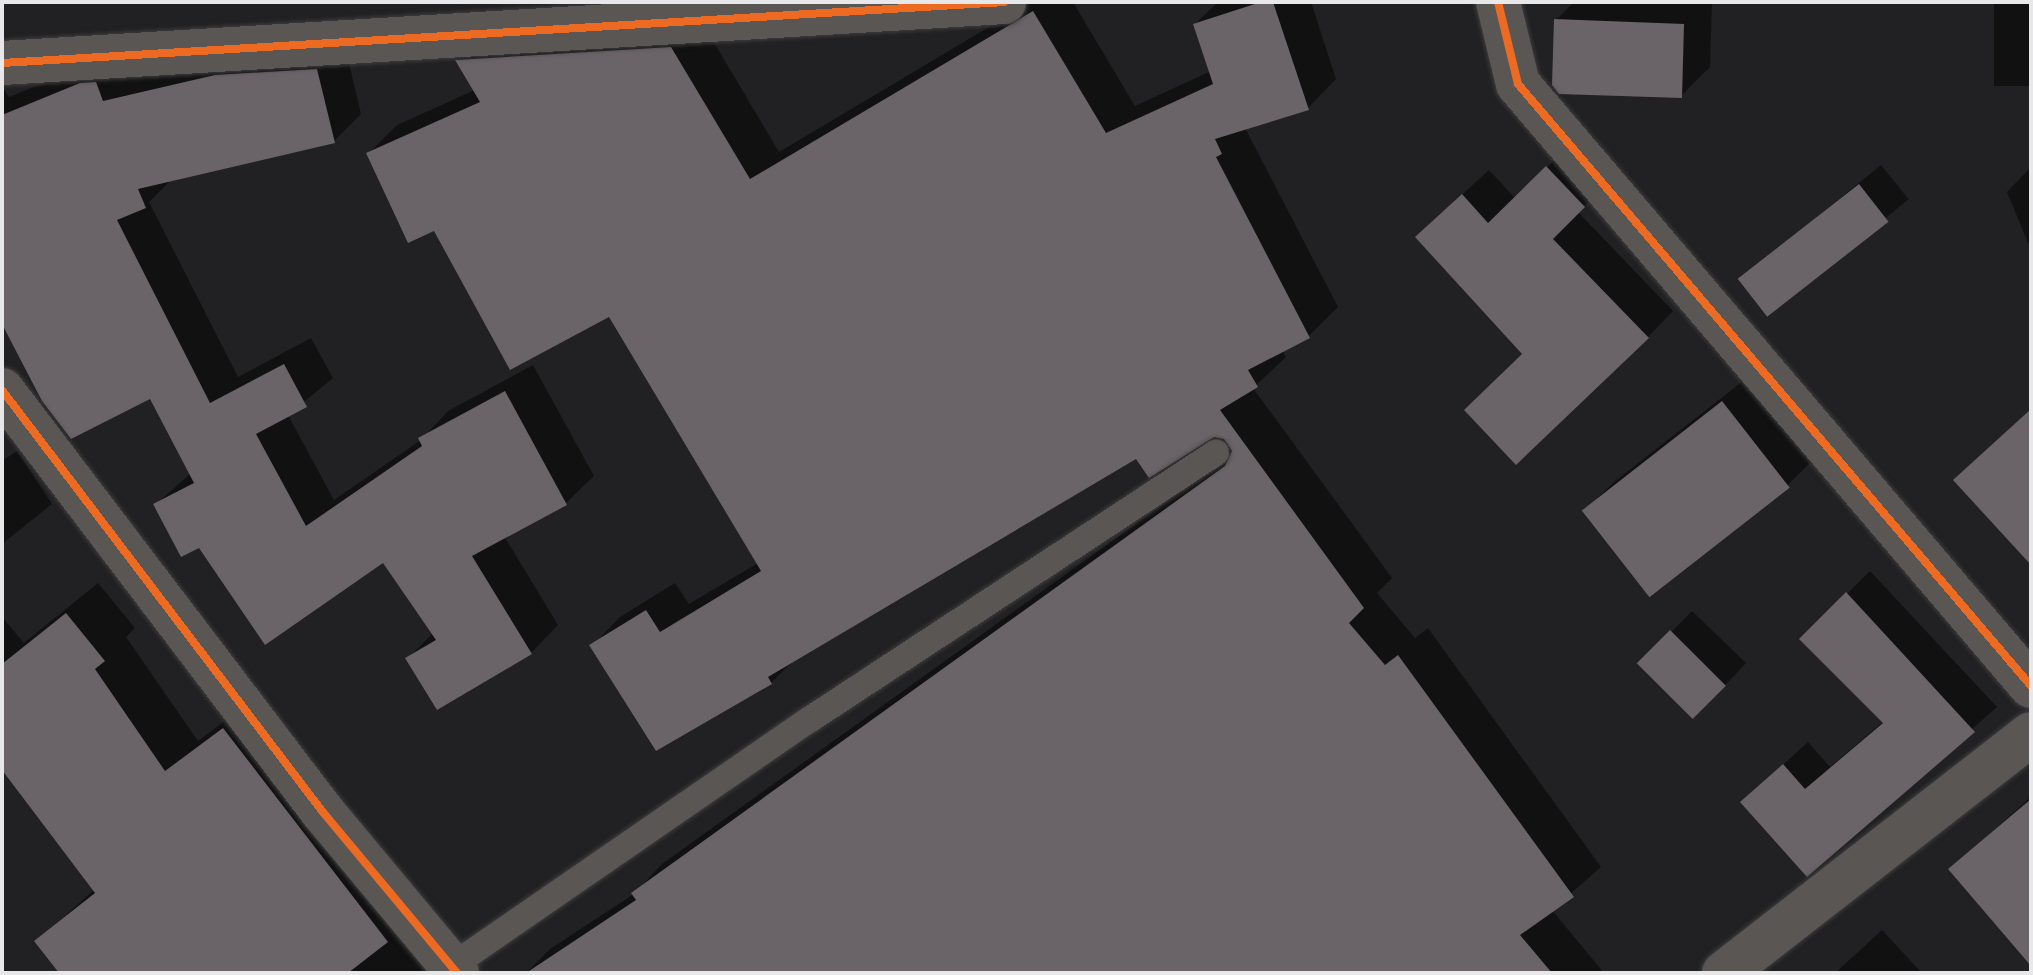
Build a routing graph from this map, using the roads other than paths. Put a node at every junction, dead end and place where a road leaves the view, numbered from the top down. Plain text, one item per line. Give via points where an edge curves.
1 (1004, 2) edge
2 (1498, 2) edge
3 (2, 63) edge
4 (2, 390) edge
5 (1216, 453) dead end
6 (2031, 686) edge
7 (2031, 734) edge
8 (454, 970) edge
9 (1724, 973) edge

1 - 3 street
2 - 6 street via 1518,84
4 - 8 street via 322,811
5 - 8 lane via 809,720
7 - 9 street

